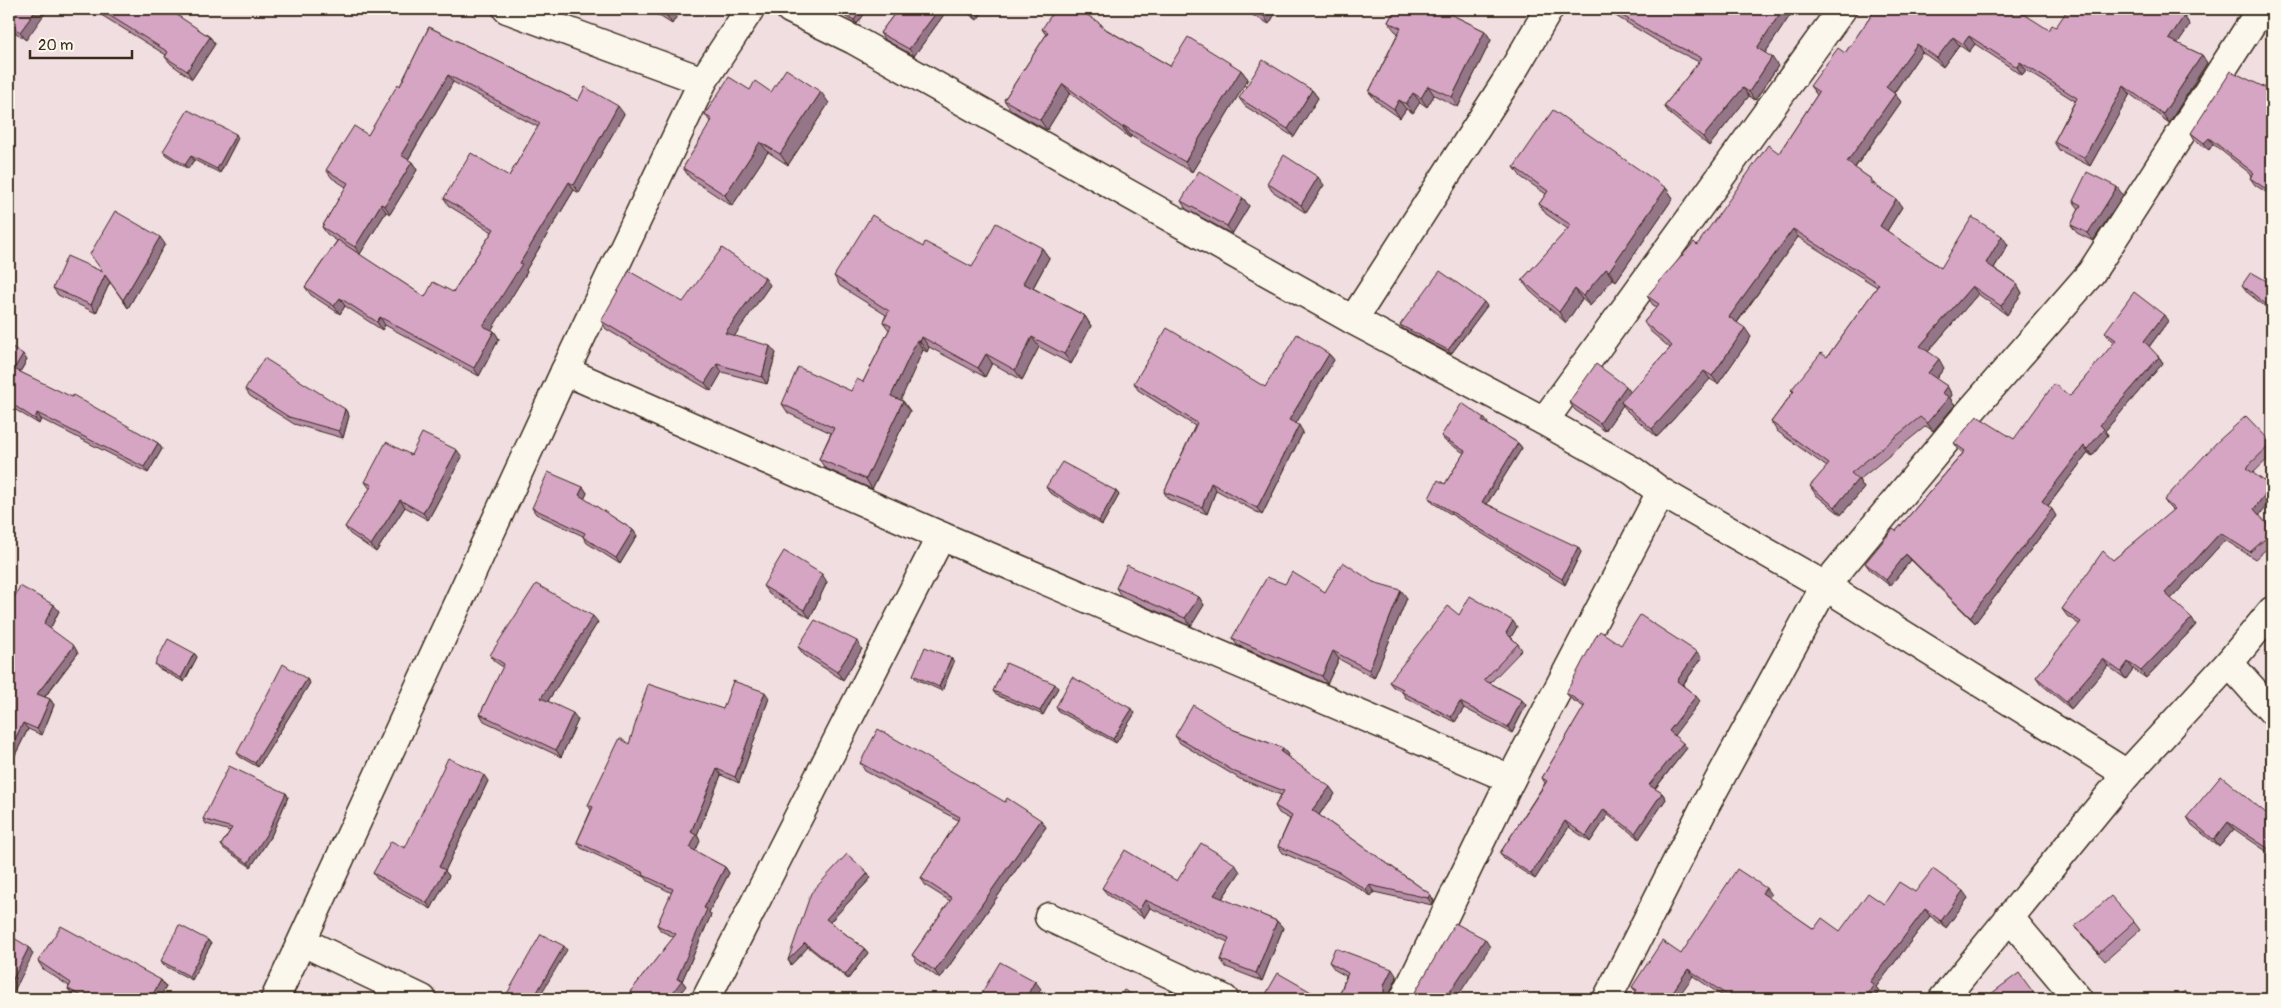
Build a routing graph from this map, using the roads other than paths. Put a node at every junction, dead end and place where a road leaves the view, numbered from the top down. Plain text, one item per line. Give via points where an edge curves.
1 (507, 9) edge
2 (750, 9) edge
3 (790, 9) edge
4 (1549, 9) edge
5 (1842, 9) edge
6 (2261, 9) edge
7 (703, 81) junction
8 (1353, 320) junction
9 (565, 371) junction
10 (1544, 421) junction
11 (1662, 492) junction
12 (941, 536) junction
13 (1825, 586) junction
14 (2272, 612) edge
15 (2229, 663) junction
16 (2272, 711) edge
17 (2127, 774) junction
18 (1511, 779) junction
19 (1049, 917) dead end
20 (2009, 918) junction
21 (303, 942) junction
22 (275, 999) edge
23 (422, 999) edge
24 (706, 999) edge
25 (1224, 999) edge
26 (1404, 999) edge
27 (1608, 999) edge
28 (1943, 999) edge
29 (2078, 999) edge

1 - 7 street
2 - 7 street
3 - 8 street via 854,40
4 - 8 street via 1511,74
5 - 10 street
6 - 13 street via 2091,272
7 - 9 street
8 - 10 street
9 - 12 street
9 - 21 street
10 - 11 street via 1633,471
11 - 13 street
11 - 18 street
12 - 18 street
12 - 24 street
13 - 17 street
13 - 27 street via 1706,804
14 - 15 street
15 - 16 street
15 - 17 street
17 - 20 street
18 - 26 street
19 - 25 street
20 - 28 street
20 - 29 street
21 - 22 street
21 - 23 street

